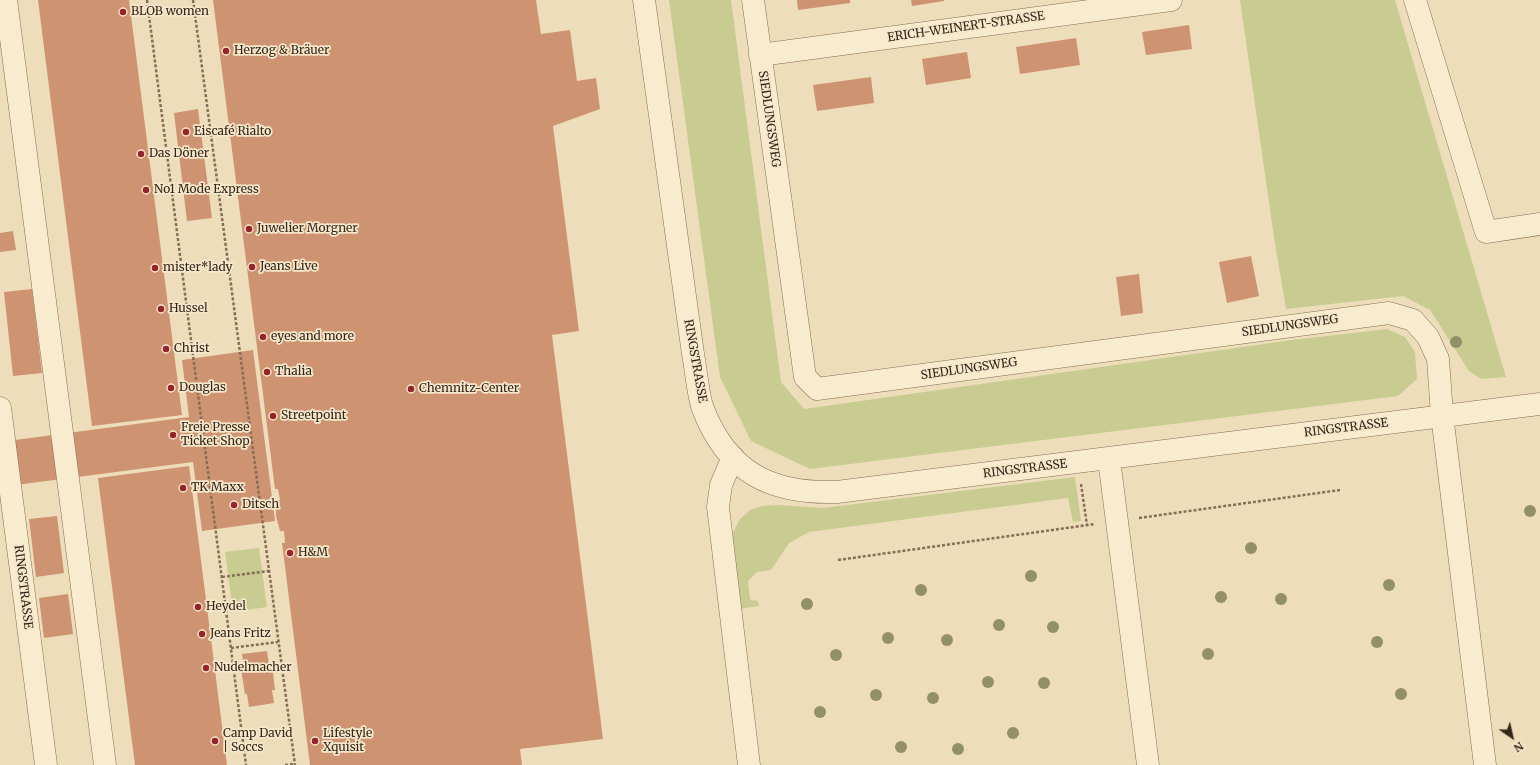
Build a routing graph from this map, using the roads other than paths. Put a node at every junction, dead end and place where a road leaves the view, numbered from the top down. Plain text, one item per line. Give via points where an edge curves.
1 (6, 0) edge
2 (644, 0) edge
3 (753, 0) edge
4 (1171, 0) edge
5 (1415, 0) edge
6 (760, 55) junction
7 (1540, 224) edge
8 (1540, 404) edge
9 (0, 408) edge
10 (1442, 415) junction
11 (733, 457) junction
12 (1109, 459) junction
13 (46, 765) edge
14 (105, 765) edge
15 (749, 765) edge
16 (1148, 765) edge
17 (1485, 765) edge

1 - 14 street
2 - 11 street, RINGSTRASSE via 693,354 703,408 719,439
3 - 6 street, SIEDLUNGSWEG
4 - 6 street, ERICH-WEINERT-STRASSE
5 - 7 street via 1486,232
6 - 10 street, SIEDLUNGSWEG via 805,377 817,389 1389,313 1413,320 1428,336 1438,359
8 - 10 street, RINGSTRASSE
9 - 13 street, RINGSTRASSE
10 - 12 street, RINGSTRASSE
10 - 17 street
11 - 12 street, RINGSTRASSE via 745,469 761,479 778,486 814,493
11 - 15 street via 721,485 718,507
12 - 16 street

